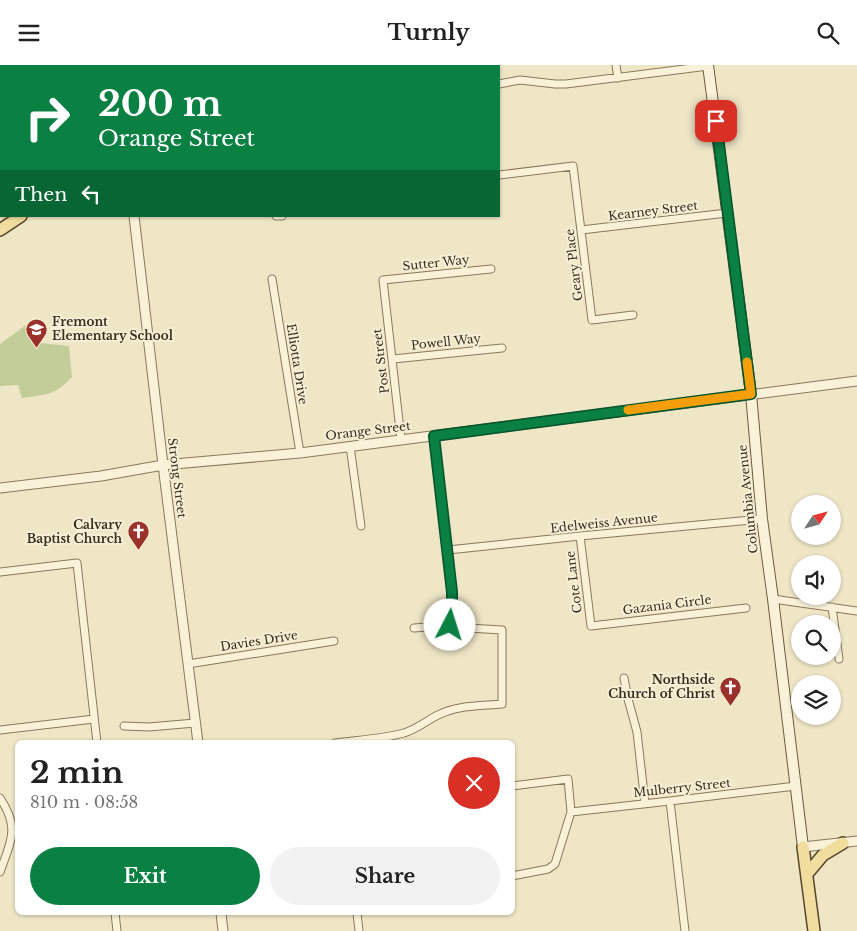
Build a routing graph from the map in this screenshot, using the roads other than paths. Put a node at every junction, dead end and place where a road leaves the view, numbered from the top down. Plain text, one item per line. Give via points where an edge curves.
1 (616, 65) edge
2 (708, 66) edge
3 (618, 78) junction
4 (500, 84) edge
5 (500, 175) edge
6 (728, 213) junction
7 (19, 217) edge
8 (134, 217) edge
9 (0, 230) edge
10 (581, 230) junction
11 (491, 269) dead end
12 (272, 279) dead end
13 (383, 280) joint
14 (633, 315) dead end
15 (502, 348) dead end
16 (392, 359) junction
17 (857, 381) edge
18 (751, 394) junction
19 (434, 436) junction
20 (401, 439) junction
21 (350, 446) junction
22 (300, 453) junction
23 (163, 465) junction
24 (0, 488) edge
25 (762, 519) junction
26 (361, 525) dead end
27 (580, 536) junction
28 (448, 550) junction
29 (0, 571) edge
30 (773, 599) junction
31 (832, 607) junction
32 (746, 608) dead end
33 (857, 611) edge
34 (833, 615) edge
35 (450, 625) junction
36 (591, 626) joint
37 (414, 628) dead end
38 (334, 641) dead end
39 (188, 663) junction
40 (624, 678) dead end
41 (94, 719) junction
42 (195, 723) junction
43 (124, 725) dead end
44 (0, 731) edge
45 (97, 740) edge
46 (198, 740) edge
47 (358, 740) edge
48 (796, 785) junction
49 (515, 786) edge
50 (0, 797) edge
51 (670, 801) junction
52 (645, 803) junction
53 (571, 812) junction
54 (857, 841) edge
55 (843, 843) junction
56 (803, 847) junction
57 (0, 872) edge
58 (807, 874) junction
59 (515, 875) edge
60 (116, 915) edge
61 (221, 915) edge
62 (357, 915) edge
63 (118, 931) edge
64 (223, 931) edge
65 (360, 931) edge
66 (685, 931) edge
67 (814, 931) edge

1 - 3 street
2 - 3 street
2 - 6 main road, Columbia Avenue
3 - 4 street via 566,84 533,80
5 - 10 street, Geary Place via 573,166
6 - 10 street, Kearney Street
6 - 18 main road, Columbia Avenue
7 - 9 main road
8 - 23 street, Strong Street
10 - 14 street, Geary Place via 592,320
11 - 13 street, Sutter Way
12 - 22 street, Elliotta Drive
13 - 16 street, Post Street
15 - 16 street, Powell Way
16 - 20 street, Post Street
17 - 18 street, Orange Street
18 - 19 street, Orange Street
18 - 25 main road, Columbia Avenue
19 - 20 street, Orange Street
19 - 28 street
20 - 21 street, Orange Street
21 - 22 street, Orange Street
21 - 26 street
22 - 23 street, Orange Street
23 - 24 street, Orange Street
23 - 39 street, Strong Street
25 - 27 street, Edelweiss Avenue
25 - 30 main road, Columbia Avenue
27 - 28 street, Edelweiss Avenue
27 - 36 street, Cote Lane
28 - 35 street via 452,592
29 - 41 street via 77,563
30 - 31 street
30 - 48 main road, Columbia Avenue
31 - 33 street
31 - 34 street
32 - 36 street, Gazania Circle
35 - 37 street
35 - 47 street via 502,630 502,704 448,711 395,735
38 - 39 street, Davies Drive
39 - 42 street, Strong Street
40 - 52 street via 637,732
41 - 44 street
41 - 45 street
42 - 43 street via 149,727
42 - 46 street, Strong Street
48 - 51 street, Mulberry Street
48 - 56 main road, Columbia Avenue
49 - 53 street via 568,779
50 - 57 street via 12,824 11,843
51 - 52 street, Mulberry Street
51 - 66 street
52 - 53 street, Mulberry Street
53 - 59 street via 555,864 548,869
54 - 55 street
55 - 56 street
55 - 58 main road via 823,855
56 - 58 main road, Columbia Avenue
58 - 67 main road, Columbia Avenue
60 - 63 street
61 - 64 street
62 - 65 street

